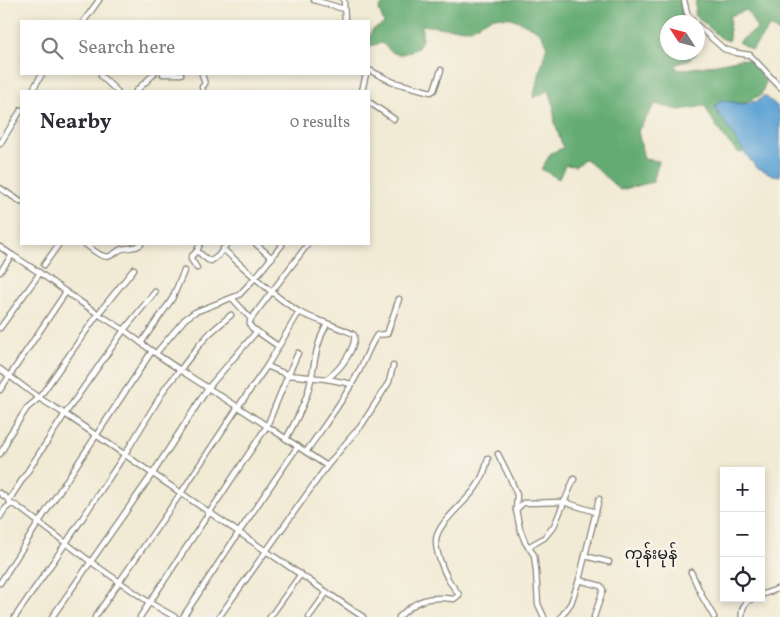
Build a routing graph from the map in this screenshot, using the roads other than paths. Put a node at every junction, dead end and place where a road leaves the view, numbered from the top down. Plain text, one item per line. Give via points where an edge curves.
1 (99, 0) edge
2 (314, 0) edge
3 (344, 0) edge
4 (684, 0) edge
5 (326, 2) edge
6 (344, 9) junction
7 (688, 15) edge
8 (85, 20) edge
9 (345, 20) edge
10 (705, 32) edge
11 (441, 70) dead end
12 (370, 71) edge
13 (41, 75) edge
14 (153, 75) edge
15 (202, 75) edge
16 (366, 75) edge
17 (101, 76) dead end
18 (780, 87) edge
19 (33, 90) edge
20 (116, 90) edge
21 (137, 90) edge
22 (203, 90) edge
23 (362, 90) edge
24 (370, 103) edge
25 (20, 112) edge
26 (394, 119) dead end
27 (0, 144) edge
28 (0, 188) edge
29 (20, 201) edge
30 (58, 245) edge
31 (86, 245) edge
32 (140, 245) edge
33 (200, 245) edge
34 (227, 245) edge
35 (257, 245) edge
36 (307, 245) edge
37 (282, 246) dead end
38 (0, 247) edge
39 (223, 249) junction
40 (197, 251) junction
41 (12, 255) junction
42 (272, 258) junction
43 (44, 265) dead end
44 (197, 268) dead end
45 (134, 269) dead end
46 (184, 271) dead end
47 (0, 272) edge
48 (40, 273) junction
49 (255, 278) junction
50 (66, 292) junction
51 (155, 292) dead end
52 (272, 292) junction
53 (232, 298) junction
54 (399, 299) dead end
55 (299, 312) junction
56 (98, 314) junction
57 (231, 315) dead end
58 (251, 319) junction
59 (327, 324) junction
60 (0, 328) edge
61 (124, 330) junction
62 (257, 331) junction
63 (142, 343) junction
64 (278, 346) junction
65 (154, 352) junction
66 (298, 353) dead end
67 (267, 366) junction
68 (393, 366) dead end
69 (0, 369) edge
70 (180, 370) junction
71 (288, 375) junction
72 (9, 376) junction
73 (312, 378) junction
74 (327, 379) junction
75 (352, 384) junction
76 (208, 388) junction
77 (0, 390) edge
78 (39, 398) junction
79 (238, 407) junction
80 (65, 414) junction
81 (266, 426) junction
82 (97, 435) junction
83 (286, 439) junction
84 (298, 446) junction
85 (306, 452) junction
86 (0, 454) edge
87 (125, 454) junction
88 (498, 454) dead end
89 (488, 459) dead end
90 (327, 466) junction
91 (153, 474) junction
92 (574, 480) dead end
93 (0, 493) edge
94 (181, 494) junction
95 (599, 499) dead end
96 (10, 502) junction
97 (564, 502) junction
98 (516, 510) junction
99 (210, 512) junction
100 (596, 512) junction
101 (0, 517) edge
102 (39, 522) junction
103 (239, 532) junction
104 (66, 543) junction
105 (528, 547) junction
106 (267, 551) junction
107 (585, 556) junction
108 (91, 562) junction
109 (609, 562) dead end
110 (691, 572) dead end
111 (301, 574) junction
112 (579, 580) junction
113 (120, 582) junction
114 (0, 583) edge
115 (780, 588) edge
116 (327, 592) junction
117 (765, 594) edge
118 (747, 602) edge
119 (150, 603) junction
120 (354, 611) junction
121 (14, 617) edge
122 (52, 617) edge
123 (95, 617) edge
124 (140, 617) edge
125 (174, 617) edge
126 (183, 617) edge
127 (220, 617) edge
128 (270, 617) edge
129 (309, 617) edge
130 (350, 617) edge
131 (363, 617) edge
132 (399, 617) edge
133 (544, 617) edge
134 (561, 617) edge
135 (594, 617) edge
136 (714, 617) edge
137 (742, 617) edge

1 - 8 street
2 - 5 street
3 - 6 street
4 - 7 street
5 - 6 street
6 - 9 street
10 - 18 street via 724,49 750,55
11 - 12 street via 431,92 393,82
13 - 19 street
14 - 21 street
15 - 22 street
16 - 23 street
17 - 20 street
24 - 26 street
25 - 27 street
28 - 29 street
30 - 43 street
31 - 32 street via 107,258 121,249
33 - 40 street
34 - 39 street
35 - 42 street
36 - 52 street
37 - 42 street
38 - 41 street
39 - 40 street via 211,261
39 - 49 street
40 - 44 street via 191,259
41 - 47 street
41 - 48 street
42 - 49 street
45 - 56 street
46 - 63 street via 172,299
48 - 50 street
48 - 60 street
49 - 52 street
49 - 53 street
50 - 56 street
50 - 72 street
51 - 61 street
52 - 55 street
52 - 58 street
53 - 58 street
53 - 65 street via 195,312
54 - 75 street via 387,334 377,335 371,343
55 - 59 street
55 - 64 street
56 - 61 street
56 - 78 street
57 - 70 street via 210,333
58 - 62 street via 250,326
59 - 73 street via 317,348
59 - 74 street via 352,332 355,337 345,362
61 - 63 street
61 - 80 street
62 - 64 street
62 - 76 street
63 - 65 street
64 - 67 street
65 - 70 street
65 - 82 street
66 - 71 street
67 - 71 street
67 - 79 street
68 - 90 street via 389,382 361,426
69 - 72 street
70 - 76 street
70 - 87 street
71 - 73 street
71 - 81 street
72 - 77 street
72 - 78 street
73 - 74 street
73 - 83 street via 304,404
74 - 75 street
75 - 85 street
76 - 79 street
76 - 91 street
78 - 80 street
78 - 86 street via 27,408
79 - 81 street
79 - 94 street
80 - 82 street
80 - 96 street
81 - 83 street
81 - 99 street
82 - 87 street
82 - 102 street
83 - 84 street
84 - 85 street
84 - 103 street
85 - 90 street
87 - 91 street
87 - 104 street
88 - 98 street via 517,494
89 - 132 street via 474,491 437,534 436,542 444,570 459,595 454,599 420,601
90 - 106 street
91 - 94 street
91 - 108 street
92 - 97 street
93 - 96 street
94 - 99 street
94 - 113 street
95 - 100 street
96 - 101 street
96 - 102 street
97 - 98 street via 523,503
97 - 100 street
97 - 105 street via 554,526 544,538
98 - 105 street
99 - 103 street
99 - 119 street
100 - 107 street
102 - 104 street
102 - 114 street
103 - 106 street
103 - 126 street
104 - 108 street
104 - 121 street
105 - 133 street via 534,555 538,604
106 - 111 street
106 - 127 street
107 - 109 street
107 - 112 street
108 - 113 street
108 - 122 street
110 - 136 street
111 - 116 street
111 - 128 street
112 - 134 street via 571,603
112 - 135 street via 601,586 603,590
113 - 119 street
113 - 123 street
115 - 117 street
116 - 120 street
116 - 129 street
118 - 137 street via 741,612
119 - 124 street
119 - 125 street
120 - 130 street
120 - 131 street

